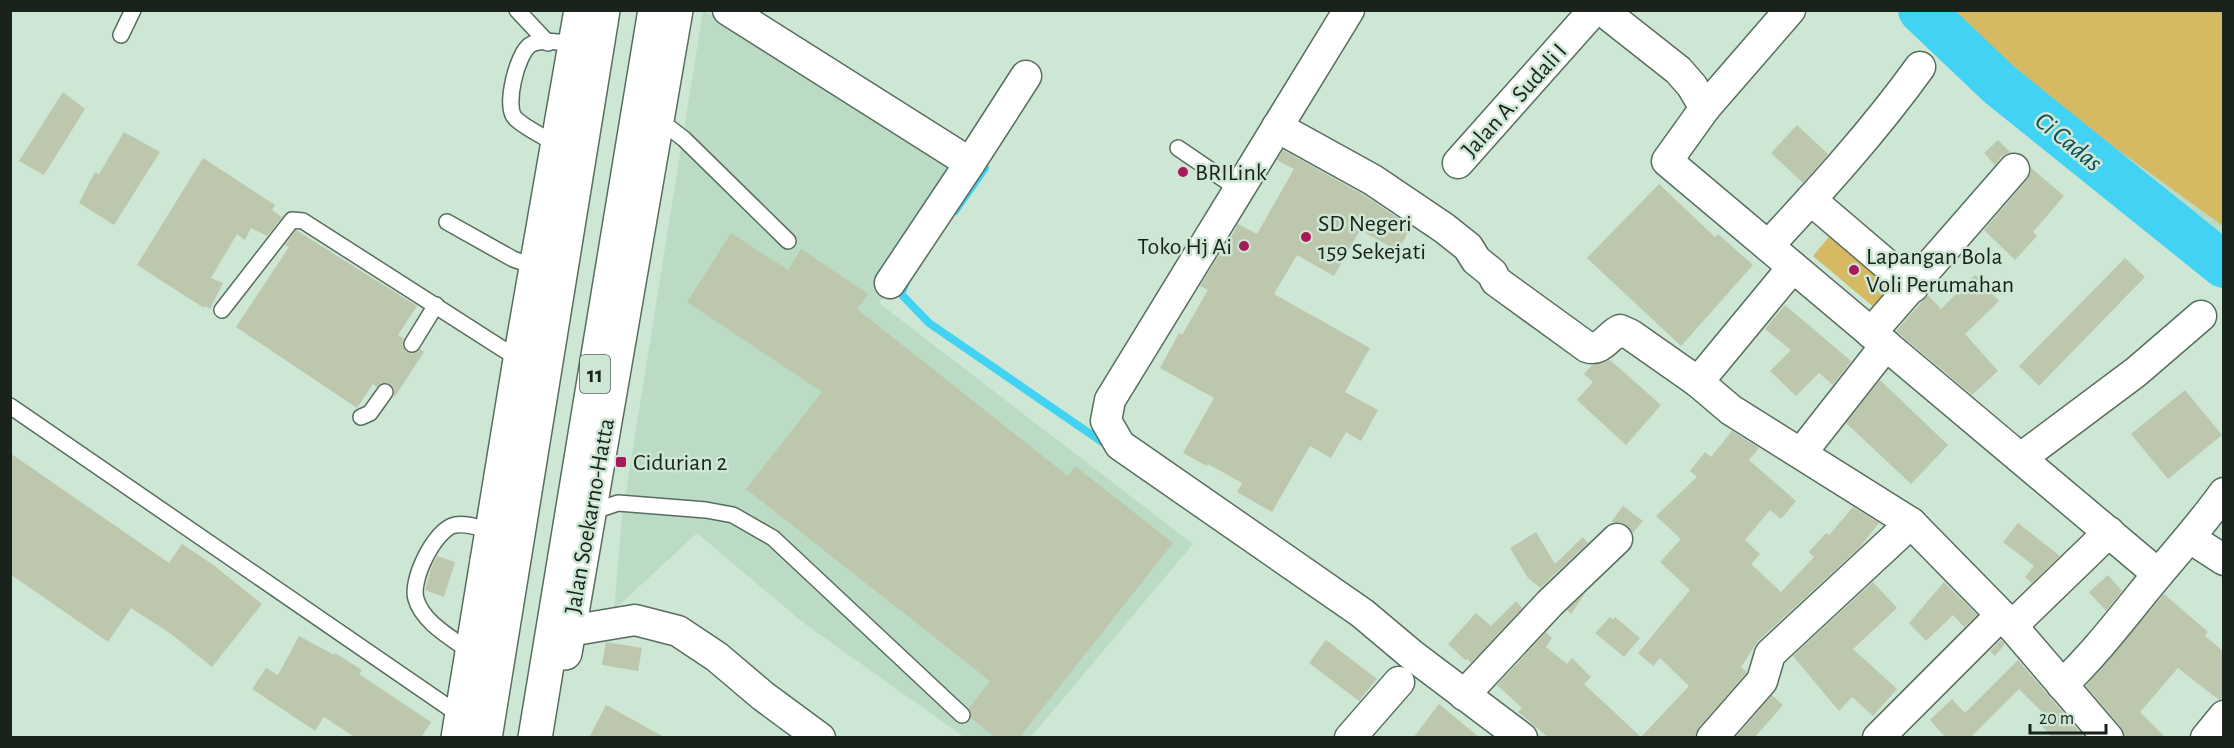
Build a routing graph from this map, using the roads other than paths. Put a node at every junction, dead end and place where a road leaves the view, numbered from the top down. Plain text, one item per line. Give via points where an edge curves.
1 (133, 10) edge
2 (517, 10) edge
3 (581, 10) edge
4 (603, 10) edge
5 (655, 10) edge
6 (676, 10) edge
7 (728, 10) edge
8 (1594, 10) edge
9 (1602, 10) edge
10 (1790, 10) edge
11 (1344, 12) edge
12 (121, 35) dead end
13 (562, 43) junction
14 (1920, 67) dead end
15 (1026, 76) dead end
16 (1705, 108) junction
17 (657, 118) junction
18 (1277, 127) junction
19 (559, 146) junction
20 (1178, 148) dead end
21 (969, 163) junction
22 (1458, 163) dead end
23 (2013, 169) dead end
24 (1238, 189) junction
25 (1811, 200) junction
26 (447, 222) dead end
27 (788, 241) dead end
28 (1768, 246) junction
29 (536, 267) junction
30 (1793, 267) junction
31 (890, 283) dead end
32 (1913, 287) junction
33 (436, 305) junction
34 (222, 310) dead end
35 (2201, 316) dead end
36 (1879, 339) junction
37 (412, 344) dead end
38 (520, 360) junction
39 (1698, 382) junction
40 (385, 392) dead end
41 (10, 406) edge
42 (361, 417) dead end
43 (1802, 452) junction
44 (2020, 458) junction
45 (2223, 493) edge
46 (590, 513) junction
47 (1911, 523) junction
48 (2109, 532) junction
49 (1617, 538) dead end
50 (2190, 538) junction
51 (489, 546) junction
52 (2223, 560) edge
53 (2158, 574) junction
54 (2007, 620) junction
55 (502, 630) junction
56 (569, 631) junction
57 (472, 653) junction
58 (1399, 682) dead end
59 (2062, 685) junction
60 (1464, 695) junction
61 (962, 716) dead end
62 (2223, 716) edge
63 (468, 730) edge
64 (535, 738) edge
65 (551, 738) edge
66 (820, 738) edge
67 (1350, 738) edge
68 (1522, 738) edge
69 (1712, 738) edge
70 (1878, 738) edge
71 (2108, 738) edge
72 (2206, 738) edge

1 - 12 lane
2 - 13 lane
3 - 13 main road
4 - 55 main road, 11
5 - 64 main road, Jalan Soekarno-Hatta / 11
6 - 17 main road, Jalan Soekarno-Hatta
7 - 21 street
8 - 22 street, Jalan A. Sudali I
9 - 16 street via 1678,70
10 - 16 street
11 - 18 street
13 - 19 main road
13 - 19 lane via 537,42 529,46 521,57 510,109 514,117
14 - 25 street
15 - 21 street
16 - 28 street via 1667,161
17 - 27 lane via 684,139
17 - 46 main road, Jalan Soekarno-Hatta
18 - 24 street
18 - 39 street via 1373,180 1444,228 1468,247 1496,281 1587,347 1598,348 1614,333 1624,331
19 - 29 main road
20 - 24 lane
21 - 31 street
23 - 32 street
24 - 60 street via 1110,400 1106,421 1120,445 1362,613
25 - 28 street
25 - 32 street
26 - 29 lane via 513,259
28 - 30 street
29 - 38 main road
30 - 36 street
30 - 39 street
32 - 36 street
33 - 34 lane via 312,225 292,220
33 - 37 lane
33 - 38 lane
35 - 44 street via 2136,372
36 - 43 street
36 - 44 street
38 - 51 main road
39 - 43 street via 1731,410
40 - 42 lane via 370,413
41 - 63 lane
43 - 47 street
44 - 48 street
45 - 50 street
46 - 56 main road, Jalan Soekarno-Hatta
46 - 61 lane via 618,503 733,515 773,538
47 - 54 street
47 - 69 street via 1770,654 1762,681
48 - 53 street
48 - 54 street
49 - 60 street
50 - 52 street
50 - 53 street
51 - 55 main road
51 - 57 main road
51 - 57 lane via 474,526 456,525 444,530 419,569 415,597 426,618
53 - 59 street
54 - 59 street
54 - 70 street
55 - 63 main road, 11
56 - 65 main road, Jalan Soekarno-Hatta
56 - 66 street via 635,620 678,631
57 - 63 main road
58 - 67 street
59 - 71 street
60 - 68 street
62 - 72 street

